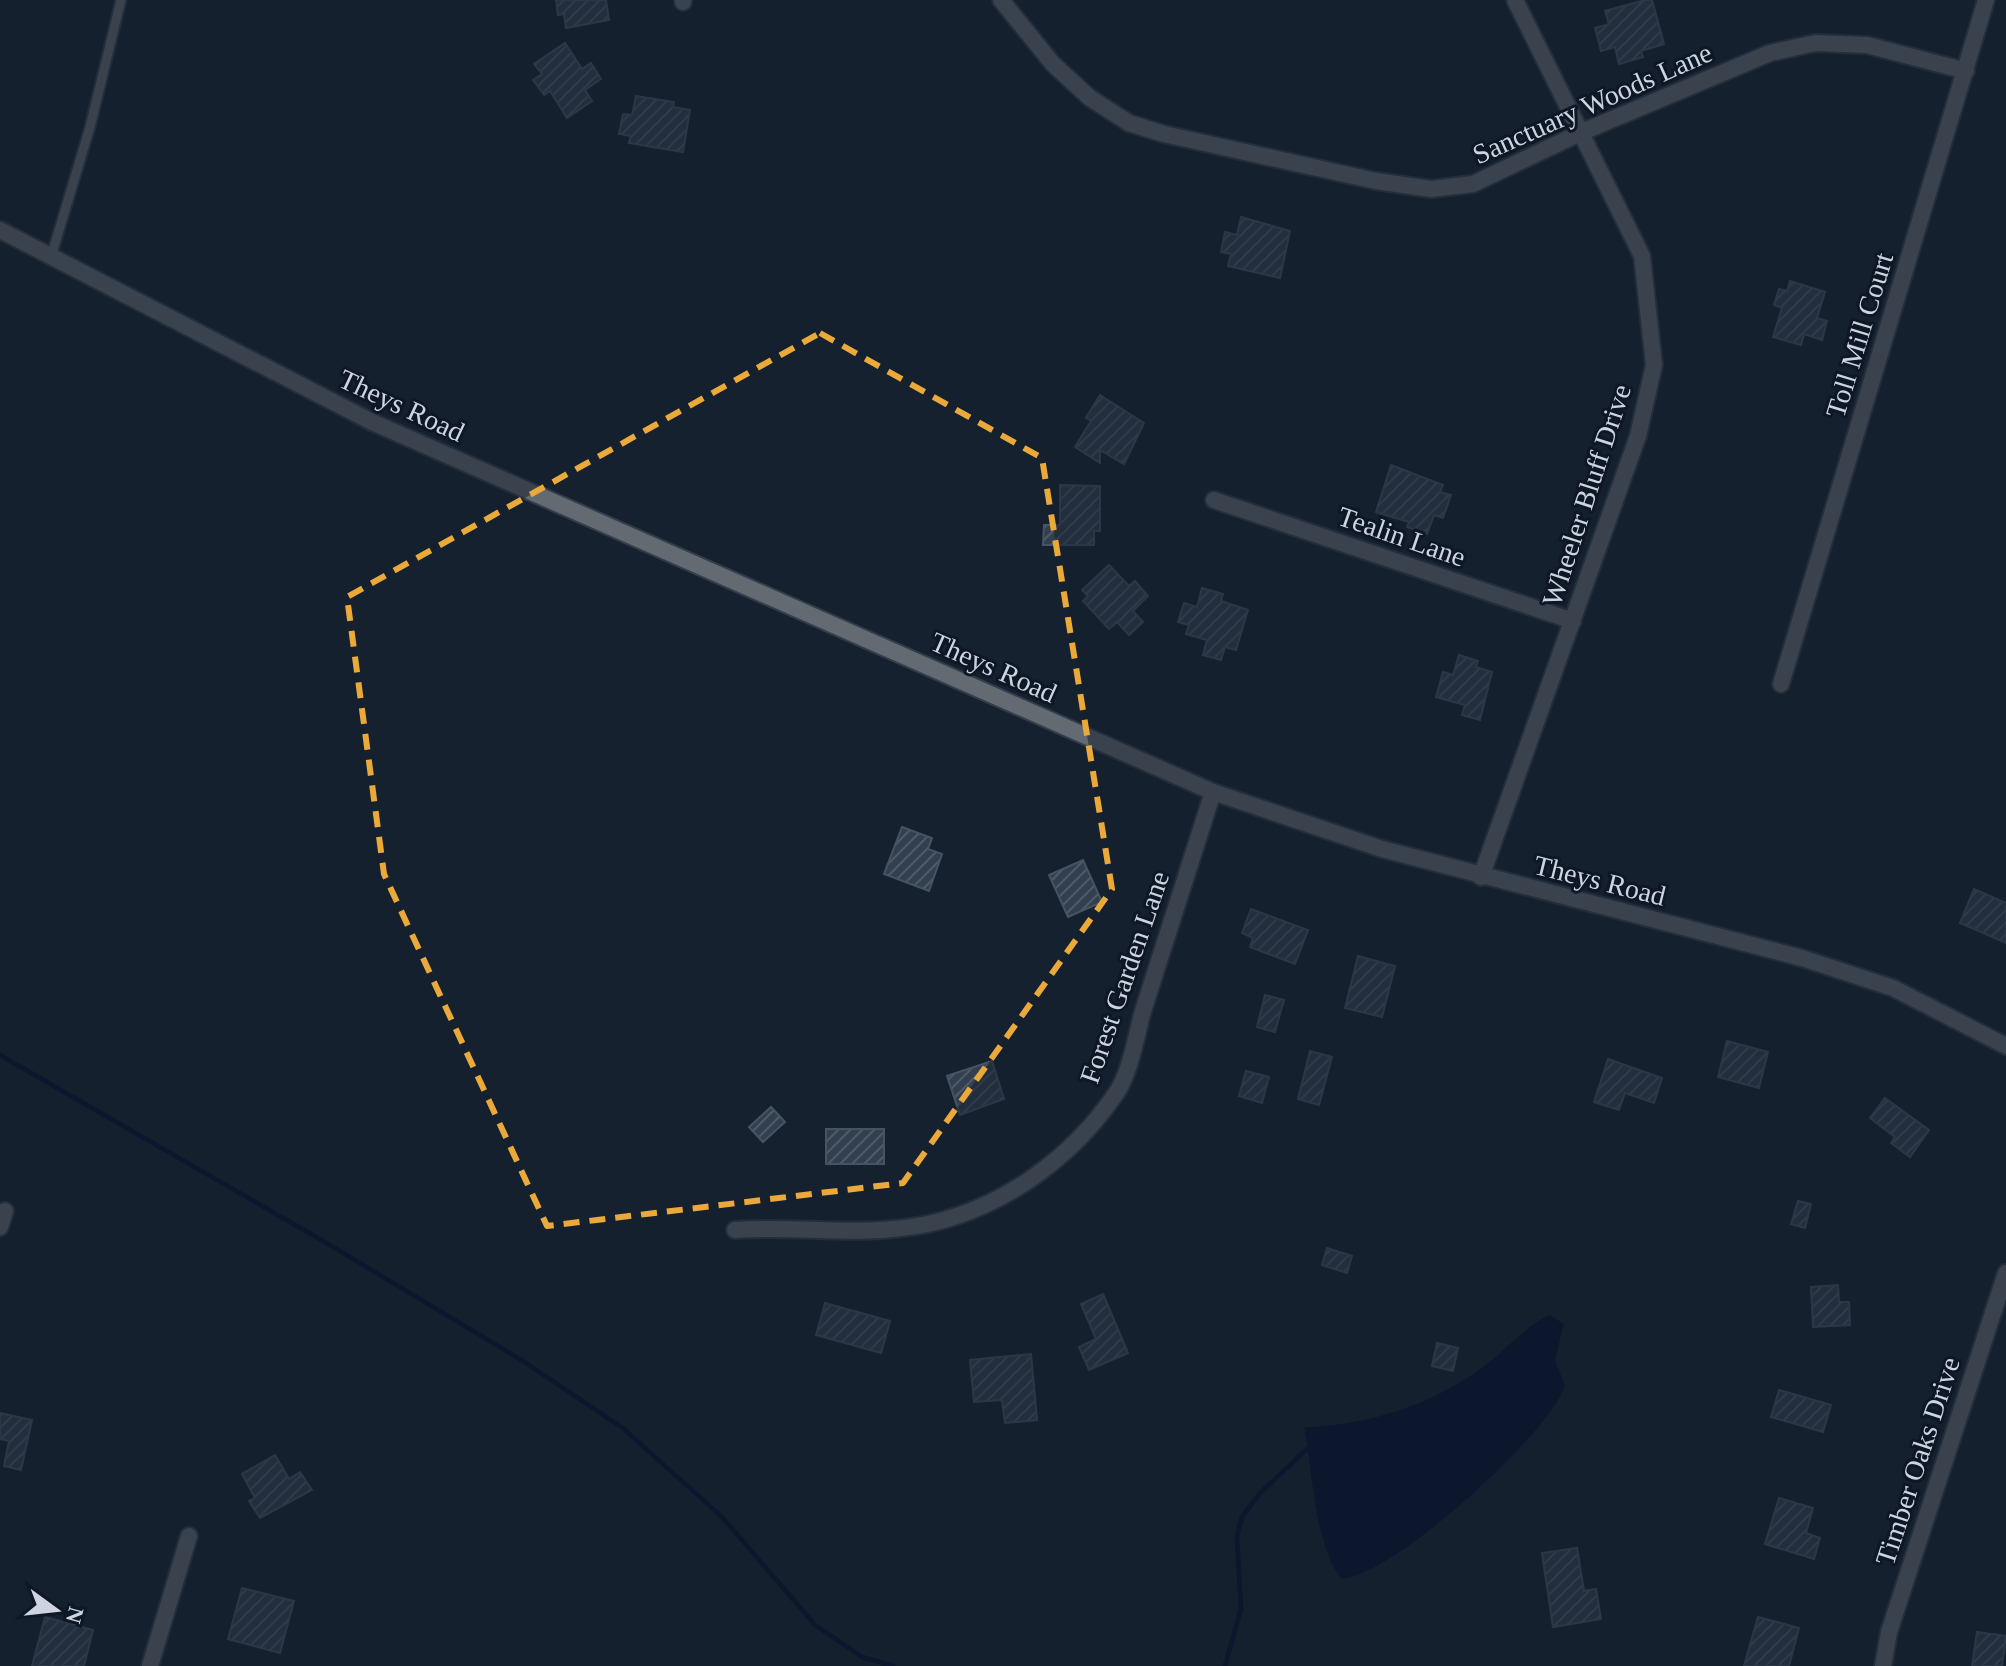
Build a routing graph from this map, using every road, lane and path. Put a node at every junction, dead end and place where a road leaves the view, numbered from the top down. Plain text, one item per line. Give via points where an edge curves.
1 (121, 0) edge
2 (1001, 0) edge
3 (1515, 0) edge
4 (1986, 0) edge
5 (1966, 71) junction
6 (1582, 132) junction
7 (0, 230) edge
8 (51, 257) junction
9 (1214, 500) dead end
10 (1573, 621) junction
11 (1781, 684) dead end
12 (1213, 792) junction
13 (1481, 877) junction
14 (2006, 1046) edge
15 (735, 1230) dead end
16 (2006, 1273) edge
17 (189, 1536) dead end
18 (150, 1666) edge
19 (1883, 1666) edge

1 - 8 lane
2 - 6 street, Sanctuary Woods Lane via 1053,64 1090,98 1129,123 1164,134 1431,189 1473,184
3 - 6 street, Wheeler Bluff Drive
4 - 5 street, Toll Mill Court
5 - 6 street, Sanctuary Woods Lane via 1867,45 1815,43 1770,53
5 - 11 street, Toll Mill Court
6 - 10 street, Wheeler Bluff Drive via 1642,256 1654,365 1638,436
7 - 8 street, Theys Road
8 - 12 street, Theys Road via 372,422
9 - 10 street, Tealin Lane
10 - 13 street, Wheeler Bluff Drive
12 - 13 street, Theys Road
12 - 15 street, Forest Garden Lane via 1119,1089 1083,1135 1034,1178 948,1218 877,1232
13 - 14 street, Theys Road via 1802,958 1893,988
16 - 19 street, Timber Oaks Drive via 1889,1632
17 - 18 street

